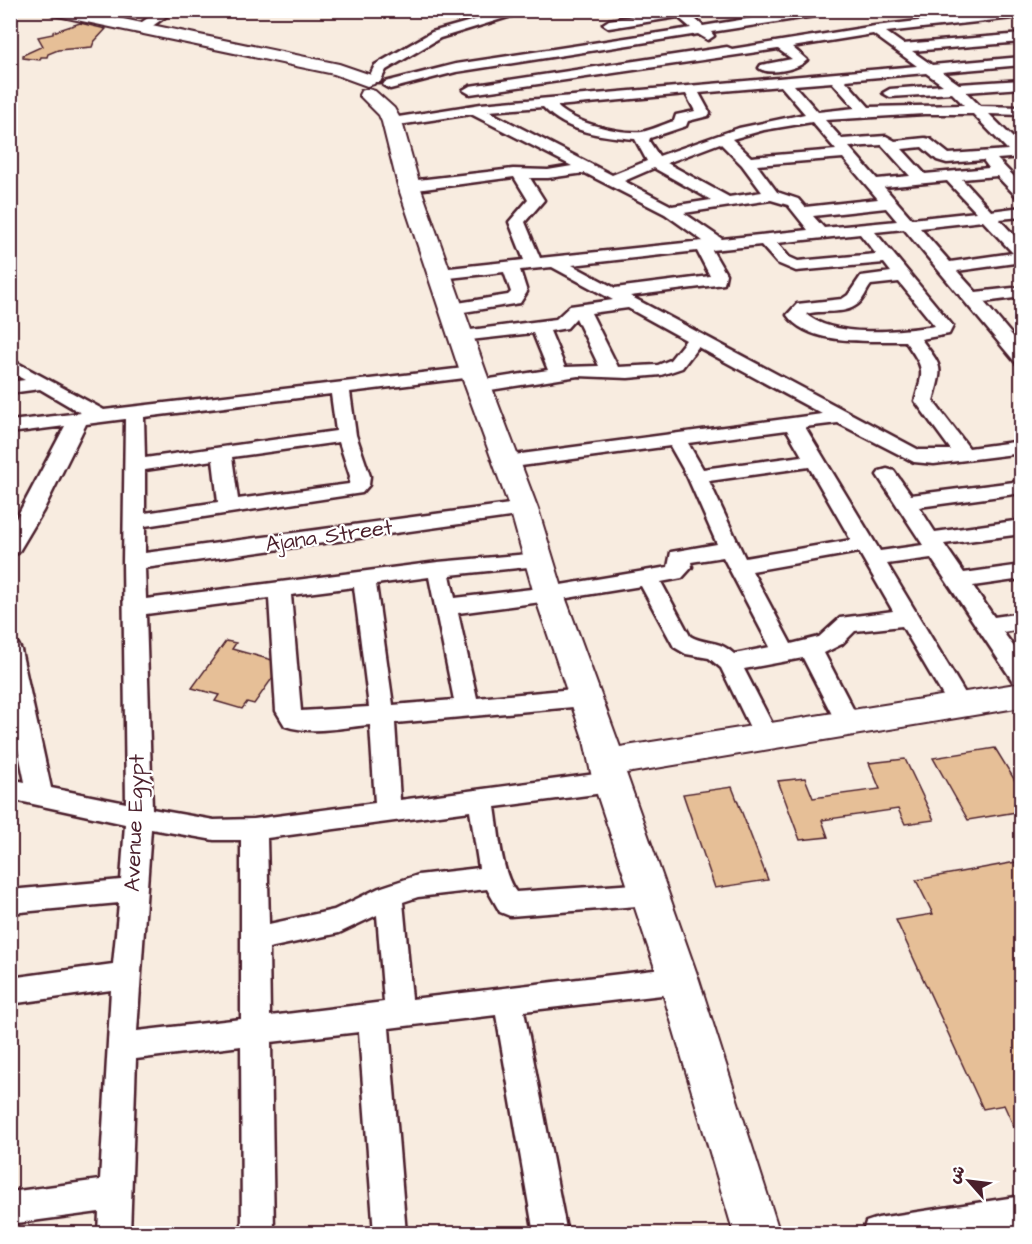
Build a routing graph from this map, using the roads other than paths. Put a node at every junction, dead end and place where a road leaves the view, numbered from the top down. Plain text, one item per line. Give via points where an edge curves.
1 (53, 10) edge
2 (170, 10) edge
3 (525, 10) edge
4 (828, 10) edge
5 (905, 10) edge
6 (681, 11) edge
7 (501, 13) edge
8 (985, 13) edge
9 (1022, 13) edge
10 (785, 14) edge
11 (609, 24) dead end
12 (923, 25) junction
13 (140, 28) junction
14 (700, 30) junction
15 (875, 30) junction
16 (1022, 38) edge
17 (781, 45) junction
18 (902, 48) junction
19 (728, 52) junction
20 (561, 53) junction
21 (1022, 60) edge
22 (994, 63) junction
23 (743, 65) dead end
24 (456, 68) junction
25 (928, 68) junction
26 (872, 72) junction
27 (582, 74) junction
28 (834, 76) junction
29 (783, 80) junction
30 (763, 82) junction
31 (1021, 85) edge
32 (954, 87) junction
33 (690, 89) junction
34 (470, 90) junction
35 (379, 92) junction
36 (890, 93) junction
37 (596, 97) junction
38 (546, 102) junction
39 (476, 108) junction
40 (977, 110) junction
41 (907, 111) junction
42 (1022, 111) edge
43 (866, 113) junction
44 (814, 116) junction
45 (643, 135) junction
46 (723, 138) junction
47 (925, 142) junction
48 (892, 146) junction
49 (842, 149) junction
50 (1020, 153) edge
51 (987, 156) junction
52 (656, 162) junction
53 (747, 162) junction
54 (587, 168) junction
55 (1000, 171) junction
56 (519, 173) junction
57 (951, 176) junction
58 (921, 178) junction
59 (612, 180) junction
60 (871, 184) junction
61 (409, 186) junction
62 (1018, 187) edge
63 (772, 195) junction
64 (726, 202) junction
65 (888, 203) junction
66 (670, 211) junction
67 (803, 212) junction
68 (1022, 212) edge
69 (988, 215) junction
70 (907, 224) junction
71 (864, 229) junction
72 (819, 233) junction
73 (765, 239) junction
74 (710, 245) junction
75 (1022, 255) edge
76 (890, 258) junction
77 (555, 262) junction
78 (534, 264) junction
79 (510, 267) junction
80 (943, 268) junction
81 (440, 274) junction
82 (904, 276) junction
83 (1022, 292) edge
84 (613, 293) junction
85 (972, 298) junction
86 (631, 303) junction
87 (452, 309) junction
88 (580, 309) junction
89 (539, 326) junction
90 (461, 336) junction
91 (912, 336) junction
92 (696, 338) junction
93 (1014, 341) edge
94 (1022, 359) edge
95 (10, 364) edge
96 (612, 372) junction
97 (559, 374) junction
98 (476, 379) junction
99 (42, 383) junction
100 (10, 388) edge
101 (340, 390) junction
102 (135, 412) junction
103 (89, 417) junction
104 (840, 417) junction
105 (793, 423) junction
106 (10, 427) edge
107 (346, 435) junction
108 (676, 439) junction
109 (1022, 447) edge
110 (222, 453) junction
111 (964, 454) junction
112 (814, 460) junction
113 (506, 462) junction
114 (136, 465) junction
115 (887, 475) dead end
116 (697, 476) junction
117 (1022, 487) edge
118 (907, 502) junction
119 (230, 508) junction
120 (524, 509) junction
121 (135, 521) junction
122 (1022, 527) edge
123 (934, 544) junction
124 (10, 548) edge
125 (870, 551) junction
126 (736, 557) junction
127 (540, 560) junction
128 (134, 562) junction
129 (438, 570) junction
130 (1022, 572) edge
131 (647, 576) junction
132 (364, 579) junction
133 (957, 581) junction
134 (279, 590) junction
135 (549, 594) junction
136 (446, 607) junction
137 (136, 608) junction
138 (909, 617) junction
139 (1022, 621) edge
140 (988, 626) junction
141 (810, 648) junction
142 (10, 650) edge
143 (784, 653) junction
144 (730, 663) junction
145 (1022, 677) edge
146 (1022, 695) edge
147 (584, 697) junction
148 (960, 705) junction
149 (467, 706) junction
150 (382, 715) junction
151 (849, 724) junction
152 (767, 737) junction
153 (609, 773) junction
154 (10, 789) edge
155 (40, 795) junction
156 (481, 799) junction
157 (388, 811) junction
158 (139, 817) junction
159 (254, 829) junction
160 (495, 877) junction
161 (134, 890) junction
162 (650, 894) junction
163 (389, 896) junction
164 (10, 902) edge
165 (254, 939) junction
166 (127, 975) junction
167 (679, 980) junction
168 (10, 991) edge
169 (508, 1001) junction
170 (386, 1014) junction
171 (255, 1030) junction
172 (121, 1047) junction
173 (116, 1194) junction
174 (10, 1209) edge
175 (1022, 1212) edge
176 (114, 1233) edge
177 (258, 1233) edge
178 (390, 1233) edge
179 (550, 1233) edge
180 (757, 1233) edge
181 (878, 1233) edge

1 - 13 main road
2 - 13 street
3 - 7 street
4 - 10 street
5 - 12 street
6 - 11 street
6 - 14 street
7 - 35 street via 436,35 408,53
8 - 9 street
8 - 12 street
10 - 14 street
12 - 15 street
13 - 35 main road via 306,65
14 - 19 street
14 - 20 street
15 - 17 street
15 - 18 street
16 - 18 street
17 - 19 street
17 - 30 street via 801,60 750,71
18 - 25 street
19 - 23 street
19 - 27 street
20 - 24 street
20 - 27 street
21 - 22 street
22 - 25 street
22 - 31 street
24 - 34 street
24 - 35 street
25 - 26 street
25 - 32 street
26 - 28 street
26 - 36 street
27 - 34 street
27 - 37 street
28 - 29 street
28 - 43 street
29 - 30 street
29 - 44 street
30 - 33 street
31 - 32 street
32 - 36 street
32 - 40 street
33 - 37 street
33 - 45 street via 702,113 680,118 682,123
34 - 39 street
35 - 39 street
35 - 61 main road
36 - 41 street
37 - 38 street
38 - 39 street
38 - 45 street via 560,117 574,124
39 - 54 street
40 - 41 street
40 - 42 street
40 - 50 street
41 - 43 street
41 - 47 street via 928,139
43 - 44 street
44 - 46 street
44 - 49 street
45 - 52 street via 642,141
46 - 52 street
46 - 53 street
47 - 48 street
47 - 51 street via 944,158
48 - 49 street via 882,140
48 - 58 street
49 - 53 street
49 - 60 street
50 - 51 street
51 - 55 street
52 - 59 street
52 - 64 street
53 - 63 street
54 - 56 street
54 - 59 street
55 - 57 street
55 - 62 street
56 - 61 street
56 - 78 street via 536,201 517,222
57 - 58 street
57 - 69 street
58 - 60 street
59 - 66 street
60 - 65 street
61 - 81 main road
63 - 64 street
63 - 67 street via 793,202
64 - 66 street
65 - 67 street
65 - 70 street
66 - 74 street
67 - 72 street
68 - 69 street
69 - 70 street
69 - 75 street
70 - 71 street
70 - 80 street
71 - 72 street
71 - 76 street
72 - 73 street
73 - 74 street
73 - 76 street via 792,265
74 - 77 street
74 - 84 street via 718,280
75 - 80 street
76 - 82 street
77 - 78 street
77 - 84 street
78 - 79 street
79 - 81 street
79 - 87 street via 519,292 514,299
80 - 85 street
81 - 87 main road
82 - 91 street via 944,328
82 - 91 street via 867,280 847,303 803,308 796,315 807,326 832,333
83 - 85 street
84 - 86 street
85 - 93 street
86 - 88 street
86 - 92 street
87 - 90 main road
88 - 89 street via 572,312 564,323
88 - 96 street
89 - 90 street
89 - 97 street
90 - 98 main road
91 - 111 street via 932,372 924,402
92 - 96 street via 669,368
92 - 104 street
93 - 94 street
95 - 99 street
96 - 97 street
97 - 98 street
98 - 101 street
98 - 113 main road
99 - 100 street
99 - 103 street
101 - 102 street
101 - 107 street
102 - 103 street
102 - 114 street, Avenue Egypt
103 - 106 street
103 - 124 street
104 - 105 street
104 - 111 street via 914,456
105 - 108 street
105 - 112 street
107 - 110 street
107 - 119 street via 360,476 355,489
108 - 113 street
108 - 116 street
109 - 111 street
110 - 114 street
110 - 119 street
112 - 116 street
112 - 125 street
113 - 120 main road
114 - 121 street, Avenue Egypt
115 - 118 street
116 - 126 street
117 - 118 street
118 - 123 street
119 - 121 street
120 - 127 main road
120 - 128 street, Ajana Street
121 - 128 street, Avenue Egypt
122 - 123 street
123 - 125 street
123 - 133 street
125 - 126 street
125 - 138 street
126 - 131 street via 679,557 681,567 677,572
126 - 143 street
127 - 129 street
127 - 135 main road
128 - 137 street, Avenue Egypt
129 - 132 street
129 - 136 street
130 - 133 street
131 - 135 street
131 - 144 street via 681,641 693,648 715,650
132 - 134 street
132 - 150 street
133 - 140 street
134 - 137 street
134 - 150 street via 291,718 304,722
135 - 136 street
135 - 147 main road
136 - 149 street
137 - 158 street, Avenue Egypt
138 - 141 street via 848,624 831,642
138 - 148 street
139 - 140 street
140 - 145 street
141 - 143 street
141 - 151 street
142 - 155 street
143 - 144 street
144 - 152 street
146 - 148 main road
147 - 149 street
147 - 153 main road
148 - 151 main road
149 - 150 street
150 - 157 street
151 - 152 main road
152 - 153 main road
153 - 156 street
153 - 162 main road
154 - 155 street
155 - 158 street
156 - 157 street
156 - 160 street
157 - 159 street
158 - 159 street via 214,830
158 - 161 street, Avenue Egypt
159 - 165 street
160 - 162 street via 505,900 512,905
160 - 163 street via 418,885
161 - 164 street
161 - 166 street, Avenue Egypt
162 - 167 main road
163 - 165 street via 339,921
163 - 170 street
165 - 171 street
166 - 168 street
166 - 172 street, Avenue Egypt
167 - 169 street
167 - 180 main road
169 - 170 street
169 - 179 street
170 - 171 street
170 - 178 street
171 - 172 street
171 - 177 street
172 - 173 street, Avenue Egypt
173 - 174 street
173 - 176 street, Avenue Egypt
175 - 181 street

